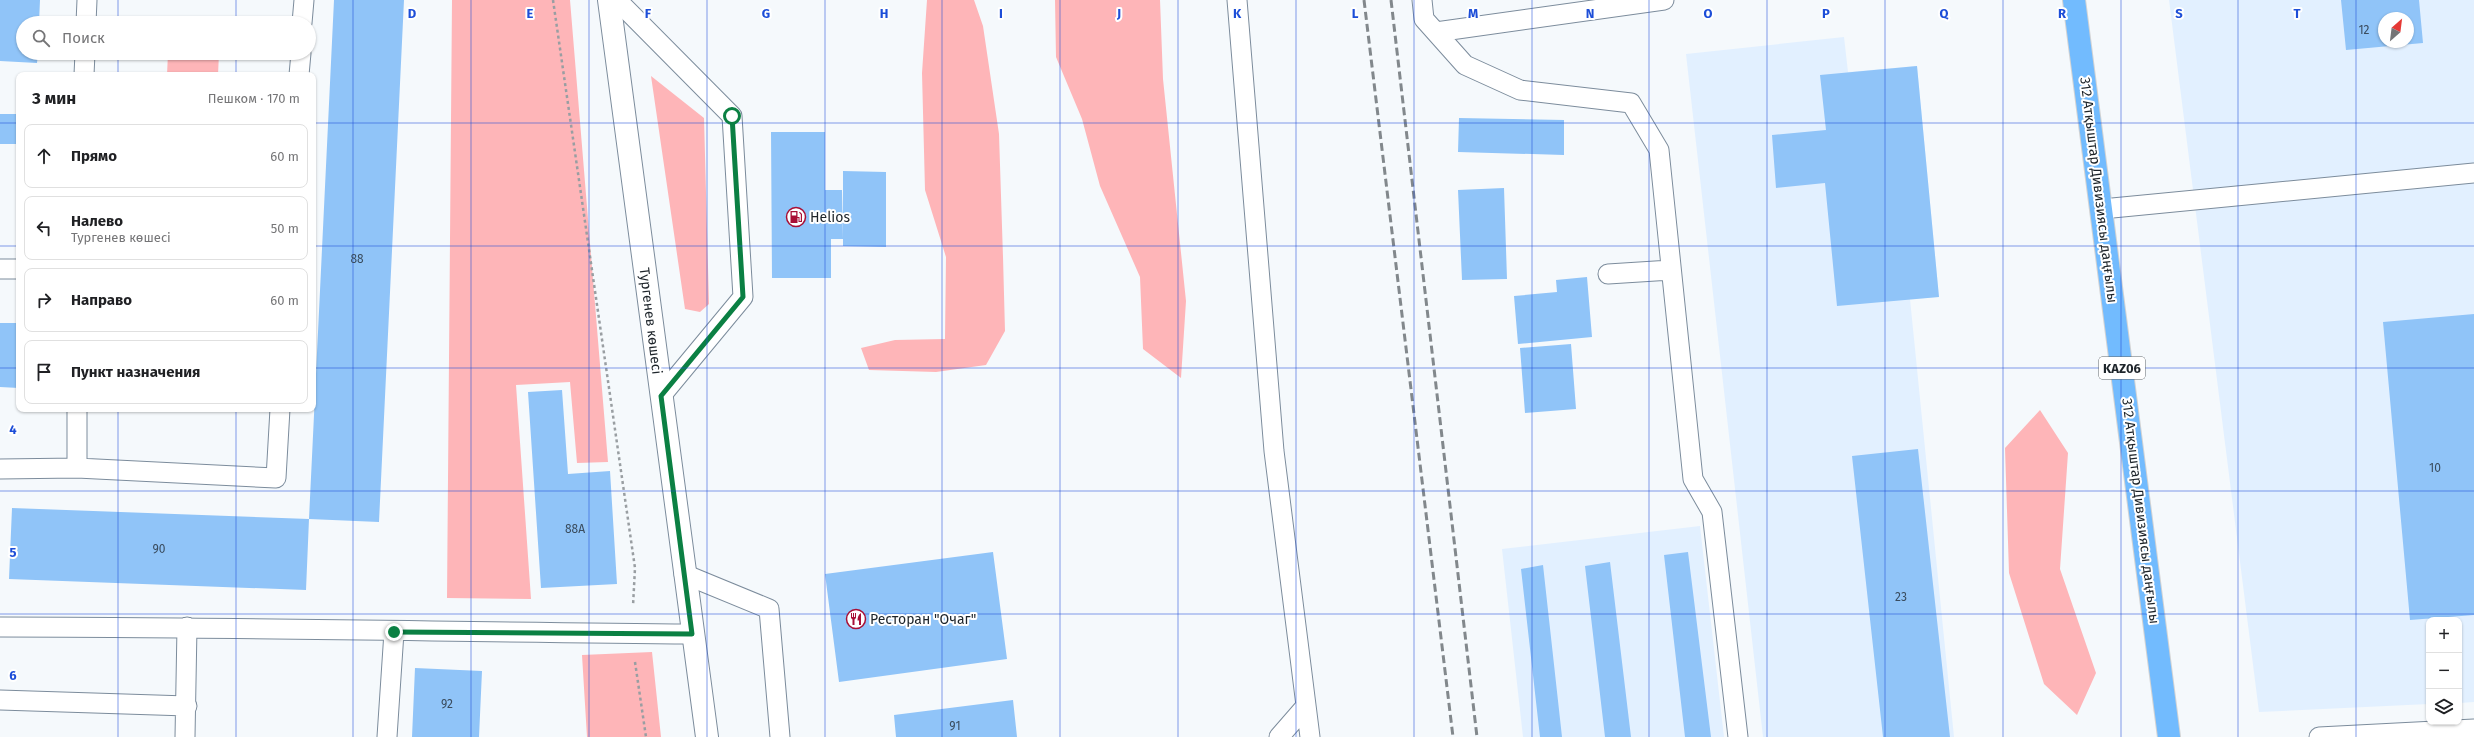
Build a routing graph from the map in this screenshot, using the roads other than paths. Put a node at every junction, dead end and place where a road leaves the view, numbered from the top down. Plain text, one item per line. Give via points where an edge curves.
1 (87, 0) edge
2 (304, 0) edge
3 (609, 0) edge
4 (617, 0) edge
5 (1237, 0) edge
6 (1422, 0) edge
7 (1664, 0) edge
8 (2074, 0) edge
9 (86, 16) edge
10 (303, 16) edge
11 (1436, 32) junction
12 (85, 60) edge
13 (300, 60) edge
14 (84, 72) edge
15 (299, 72) edge
16 (2474, 173) edge
17 (2102, 209) junction
18 (0, 268) edge
19 (16, 269) edge
20 (1671, 270) junction
21 (1608, 274) dead end
22 (661, 396) junction
23 (77, 412) edge
24 (280, 412) edge
25 (77, 468) junction
26 (0, 469) edge
27 (684, 574) junction
28 (0, 627) edge
29 (187, 627) junction
30 (394, 632) junction
31 (692, 634) junction
32 (0, 700) edge
33 (187, 706) junction
34 (1306, 706) junction
35 (2466, 732) edge
36 (185, 737) edge
37 (387, 737) edge
38 (707, 737) edge
39 (780, 737) edge
40 (1279, 737) edge
41 (1310, 737) edge
42 (1738, 737) edge
43 (2169, 737) edge
44 (2319, 737) edge

1 - 9 lane
2 - 10 lane
3 - 22 main road, Тургенев көшесі
4 - 22 lane via 732,116 743,297
5 - 34 lane via 1274,451
6 - 11 lane via 1424,19
7 - 11 lane
8 - 17 highway, 312 Атқыштар Дивизиясы даңғылы / KАZ06
11 - 20 lane via 1465,65 1520,90 1631,103 1659,150
12 - 14 lane
13 - 15 lane
16 - 17 lane
17 - 43 highway, 312 Атқыштар Дивизиясы даңғылы / KАZ06
18 - 19 lane
20 - 21 lane
20 - 42 lane via 1692,479 1712,512
22 - 27 main road, Тургенев көшесі
23 - 25 lane
24 - 25 lane via 276,478
25 - 26 lane
27 - 31 main road, Тургенев көшесі
27 - 39 lane via 769,610
28 - 29 lane
29 - 30 lane
29 - 33 lane
30 - 31 lane
30 - 37 lane
31 - 38 main road, Тургенев көшесі
32 - 33 lane
33 - 36 lane
34 - 40 lane
34 - 41 lane
35 - 44 lane

